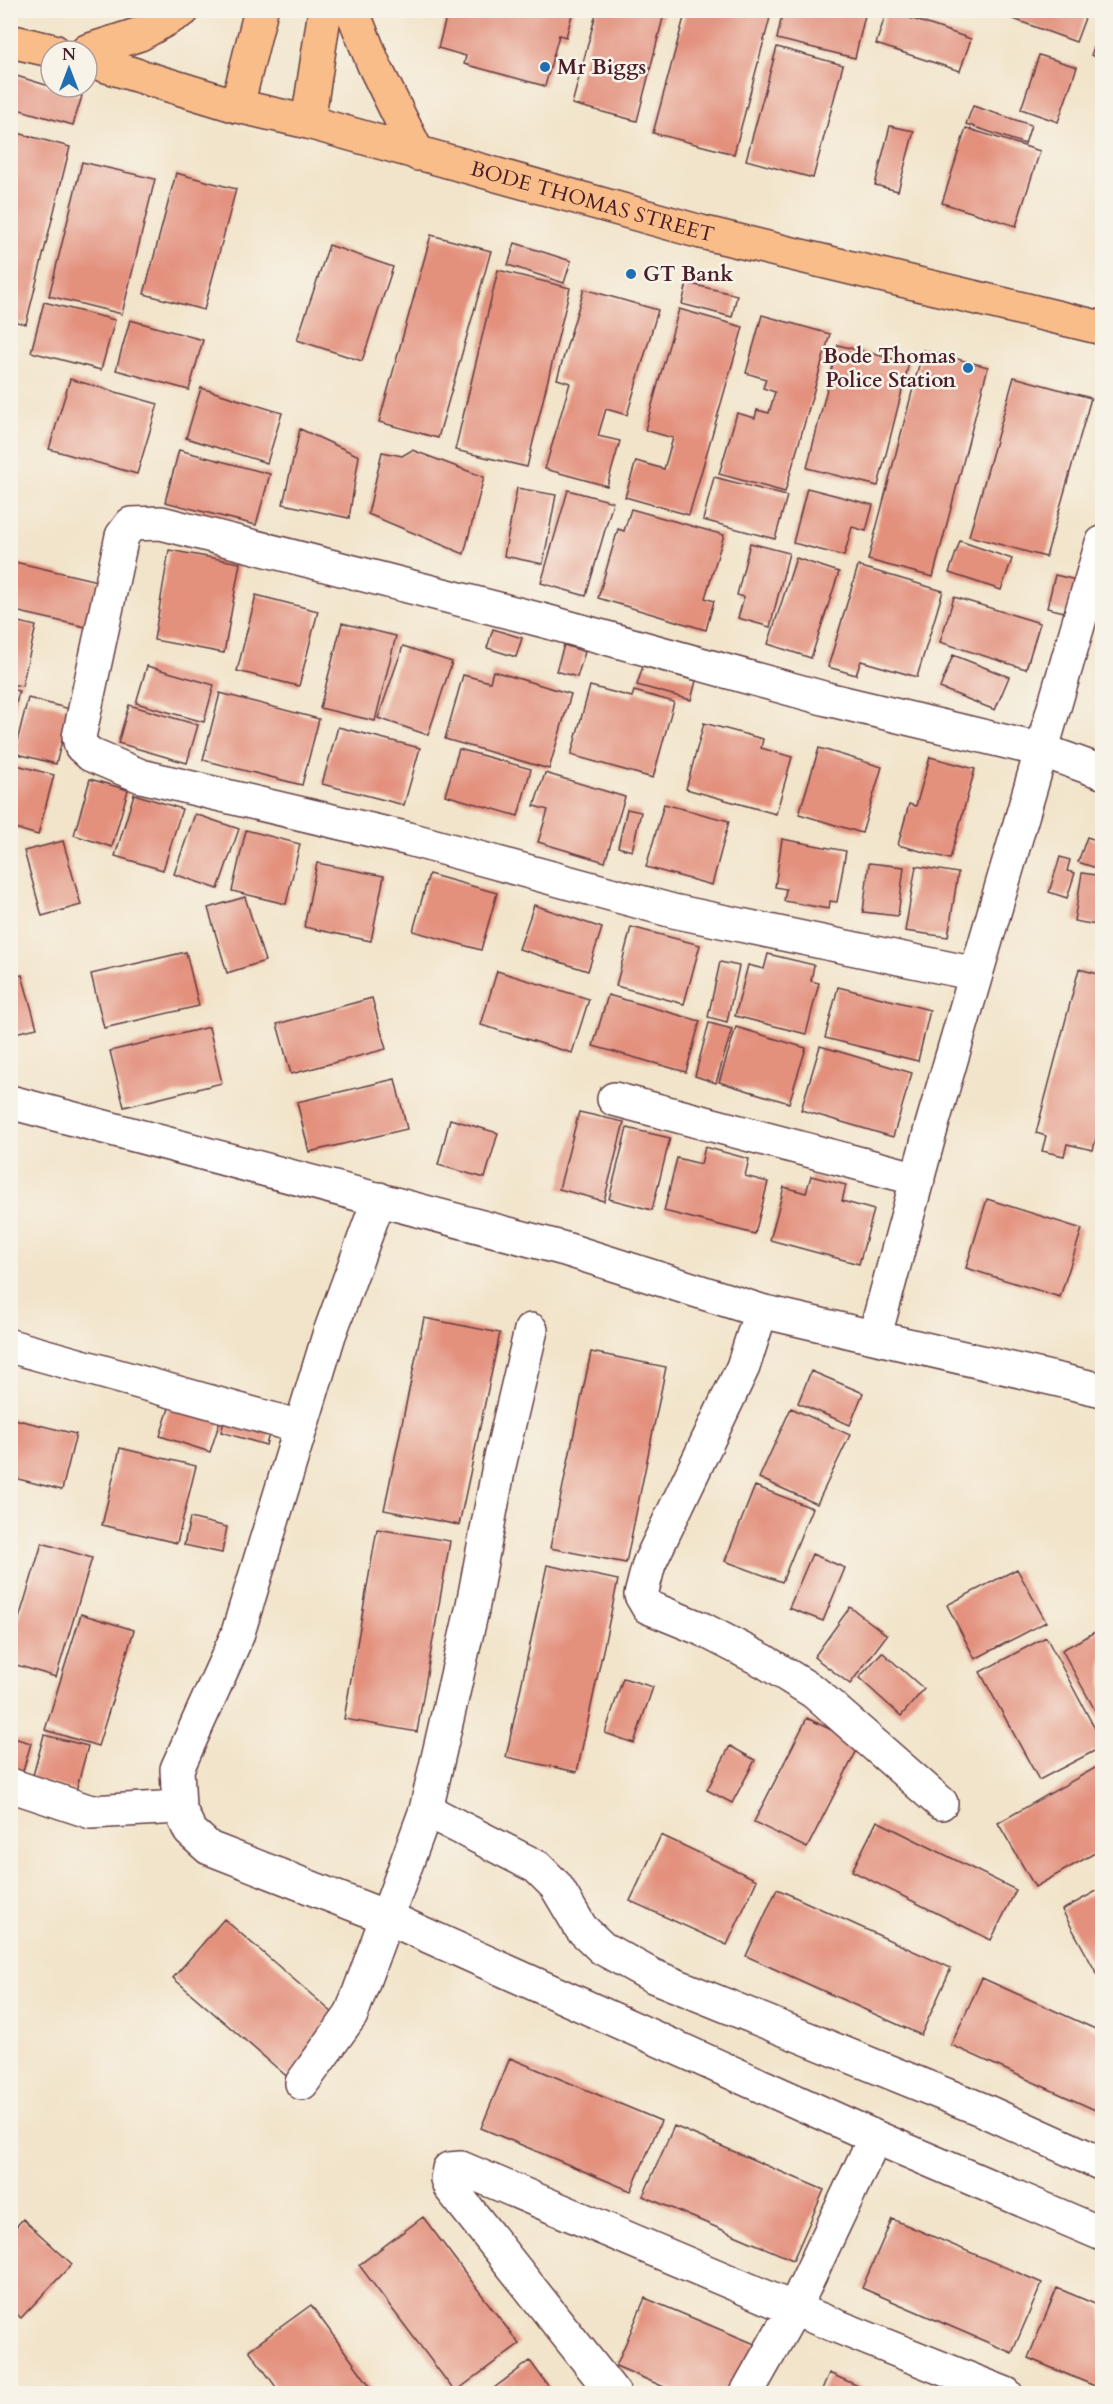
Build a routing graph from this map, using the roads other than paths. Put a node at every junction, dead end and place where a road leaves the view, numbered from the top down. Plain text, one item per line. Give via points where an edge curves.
1 (183, 10) edge
2 (261, 10) edge
3 (325, 10) edge
4 (352, 10) edge
5 (10, 40) edge
6 (39, 47) edge
7 (99, 47) edge
8 (99, 64) edge
9 (237, 106) junction
10 (308, 122) junction
11 (418, 154) junction
12 (1102, 328) edge
13 (1102, 543) edge
14 (1041, 750) junction
15 (1102, 772) edge
16 (976, 974) junction
17 (614, 1099) dead end
18 (10, 1102) edge
19 (918, 1179) junction
20 (379, 1199) junction
21 (761, 1311) junction
22 (531, 1330) dead end
23 (875, 1335) junction
24 (10, 1346) edge
25 (1102, 1390) edge
26 (300, 1427) junction
27 (10, 1785) edge
28 (941, 1803) dead end
29 (179, 1807) junction
30 (426, 1810) junction
31 (386, 1917) junction
32 (302, 2083) dead end
33 (875, 2137) junction
34 (1102, 2164) edge
35 (1102, 2234) edge
36 (794, 2309) junction
37 (614, 2394) edge
38 (746, 2394) edge
39 (1006, 2394) edge

1 - 7 main road via 140,34
2 - 9 main road
3 - 10 main road
4 - 11 main road
5 - 6 main road
8 - 9 main road, BODE THOMAS STREET
9 - 10 main road, BODE THOMAS STREET
10 - 11 main road, BODE THOMAS STREET
11 - 12 main road, BODE THOMAS STREET via 701,232
13 - 14 street
14 - 15 street
14 - 16 street
14 - 16 street via 827,699 545,621 161,524 131,524 122,536 79,737 81,746 91,755 141,776 410,839 673,911
16 - 19 street
17 - 19 street
18 - 20 street
19 - 23 street
20 - 21 street via 565,1249
20 - 26 street
21 - 23 street
21 - 28 street via 743,1366 649,1564 641,1594 648,1607 764,1660 814,1692
22 - 30 street
23 - 25 street
24 - 26 street
26 - 29 street via 237,1636 177,1769
27 - 29 street via 91,1812
29 - 31 street via 190,1831 209,1848
30 - 31 street
30 - 34 street via 537,1867 556,1886 580,1928 602,1948 653,1976 983,2110
31 - 32 street via 351,2015
31 - 33 street
33 - 35 street
33 - 36 street
36 - 37 street via 461,2168 449,2169 450,2187
36 - 38 street
36 - 39 street

